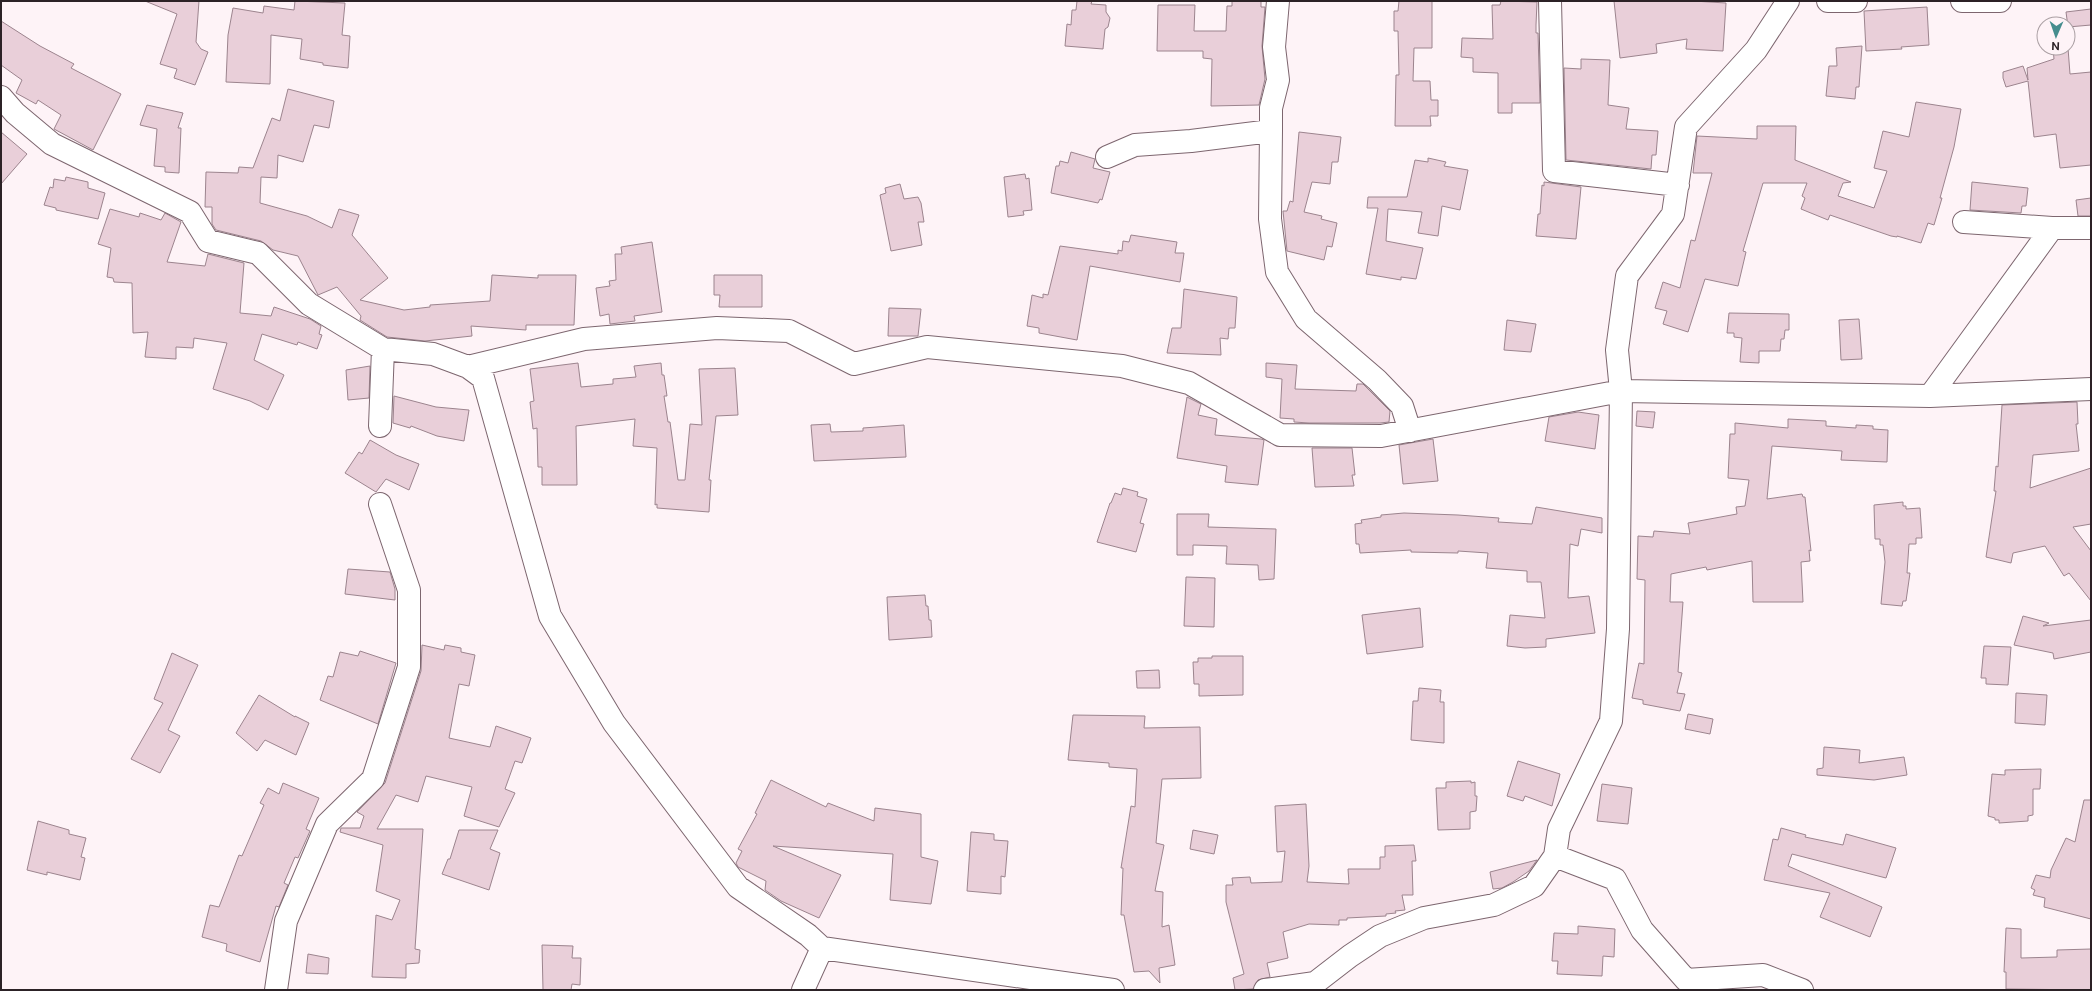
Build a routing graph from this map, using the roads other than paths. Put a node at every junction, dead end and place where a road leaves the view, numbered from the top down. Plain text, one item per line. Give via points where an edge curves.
1 (1278, 1) edge
2 (1550, 1) edge
3 (1788, 1) edge
4 (1828, 1) edge
5 (1856, 1) edge
6 (1962, 1) edge
7 (2000, 1) edge
8 (1, 97) edge
9 (1271, 131) junction
10 (1107, 157) dead end
11 (1678, 185) junction
12 (1964, 222) dead end
13 (2052, 228) junction
14 (2091, 228) edge
15 (383, 349) junction
16 (468, 367) junction
17 (2091, 389) edge
18 (1621, 391) junction
19 (1930, 396) junction
20 (380, 426) dead end
21 (1410, 431) junction
22 (380, 504) dead end
23 (1555, 856) junction
24 (822, 948) junction
25 (276, 990) edge
26 (803, 990) edge
27 (1113, 990) edge
28 (1266, 990) edge
29 (1802, 990) edge

1 - 9 street via 1274,47 1278,80 1271,108
2 - 11 street via 1554,170
3 - 11 street via 1756,50 1686,127
4 - 5 street
6 - 7 street
8 - 15 street via 15,113 52,144 190,212 208,241 258,253 309,304
9 - 10 street via 1135,145
9 - 21 street via 1270,219 1277,272 1306,319 1377,380 1402,406
11 - 18 street via 1673,214 1627,276 1617,350
12 - 13 street
13 - 14 street
13 - 19 street
15 - 16 street via 433,354
15 - 20 street
16 - 21 street via 584,339 717,328 789,331 854,364 927,348 1122,366 1189,383 1280,435 1381,436
16 - 24 street via 483,378 550,616 614,723 738,887 808,935
17 - 19 street
18 - 19 street
18 - 21 street
18 - 23 street via 1618,629 1611,721 1559,829
22 - 25 street via 409,590 409,667 373,779 327,824 286,920
23 - 28 street via 1534,886 1494,905 1424,918 1380,936 1315,983
23 - 29 street via 1616,880 1642,930 1686,980 1763,976
24 - 26 street
24 - 27 street

